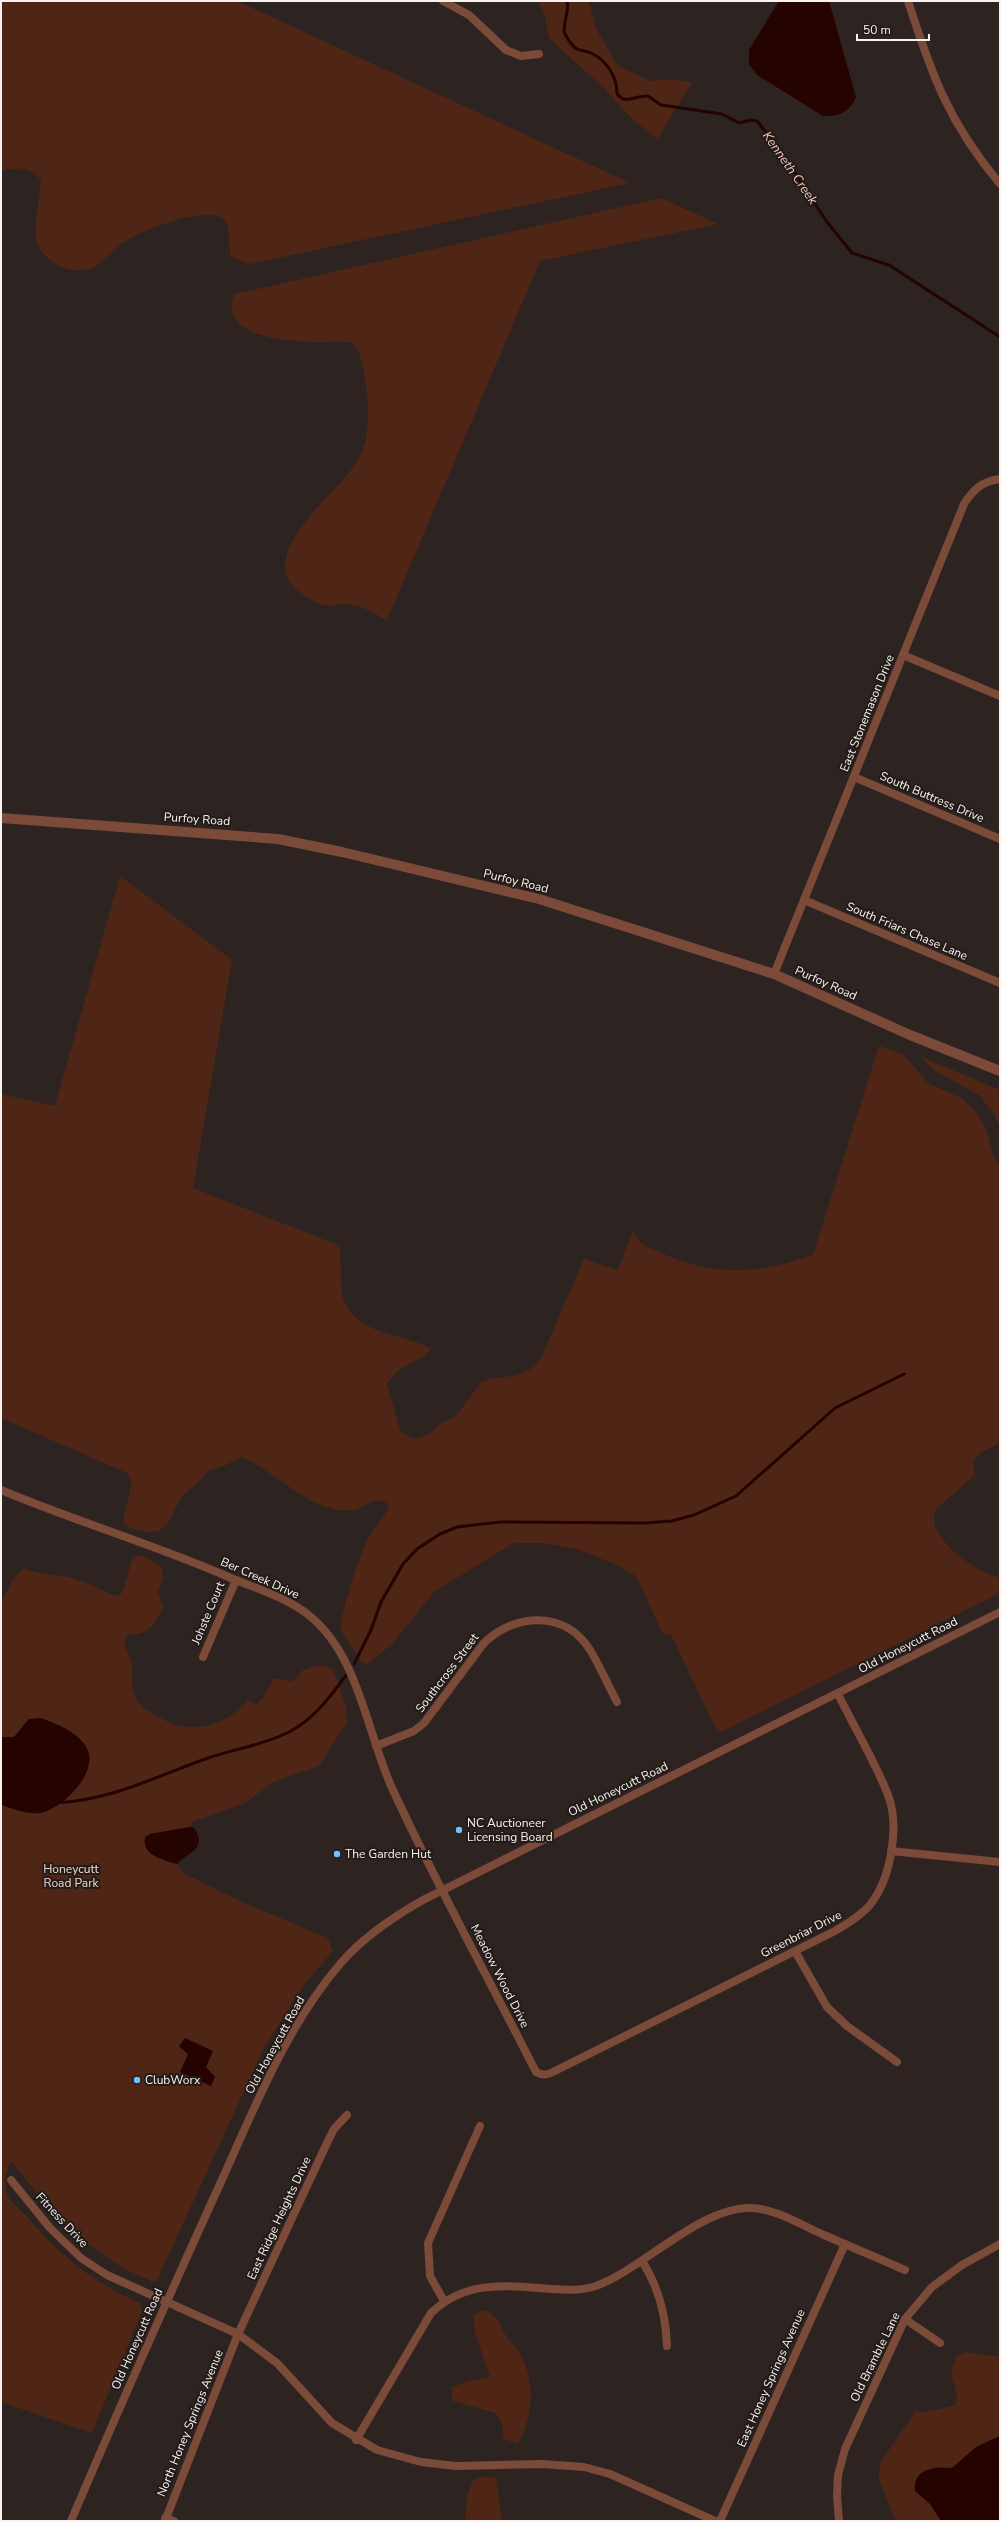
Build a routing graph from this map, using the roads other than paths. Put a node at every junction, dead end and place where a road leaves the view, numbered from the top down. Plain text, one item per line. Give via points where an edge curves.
1 (443, 1) edge
2 (908, 1) edge
3 (540, 54) dead end
4 (1000, 184) edge
5 (1000, 479) edge
6 (903, 655) junction
7 (1000, 696) edge
8 (854, 777) junction
9 (1, 818) edge
10 (1000, 839) edge
11 (804, 900) junction
12 (774, 974) junction
13 (1000, 983) edge
14 (1000, 1071) edge
15 (1, 1490) edge
16 (236, 1580) junction
17 (1000, 1612) edge
18 (203, 1656) dead end
19 (838, 1694) junction
20 (616, 1702) dead end
21 (376, 1746) junction
22 (891, 1850) junction
23 (1000, 1862) edge
24 (442, 1891) junction
25 (794, 1951) junction
26 (897, 2062) dead end
27 (536, 2072) joint
28 (347, 2115) dead end
29 (480, 2126) dead end
30 (11, 2180) dead end
31 (845, 2244) junction
32 (1000, 2244) edge
33 (642, 2260) junction
34 (905, 2270) dead end
35 (444, 2301) junction
36 (165, 2303) junction
37 (905, 2320) junction
38 (238, 2334) junction
39 (940, 2343) dead end
40 (667, 2346) dead end
41 (356, 2440) junction
42 (165, 2520) edge
43 (72, 2521) edge
44 (174, 2521) edge
45 (715, 2521) edge
46 (720, 2521) edge
47 (839, 2521) edge

1 - 3 street via 469,15 506,50 521,56
2 - 4 street via 929,66 950,115
5 - 6 street, East Stonemason Drive via 976,488 964,504
6 - 7 street
6 - 8 street, East Stonemason Drive
8 - 10 street, South Buttress Drive
8 - 11 street, East Stonemason Drive
9 - 12 street, Purfoy Road via 245,836 313,846 539,899
11 - 12 street, East Stonemason Drive
11 - 13 street, South Friars Chase Lane
12 - 14 street, Purfoy Road via 910,1035
15 - 16 street, Ber Creek Drive via 52,1512 185,1558
16 - 18 street, Johste Court
16 - 21 street, Ber Creek Drive via 289,1602 327,1633 346,1664
17 - 19 street, Old Honeycutt Road
19 - 22 street, Greenbriar Drive via 888,1796 892,1821
19 - 24 street, Old Honeycutt Road
20 - 21 street, Southcross Street via 590,1649 576,1635 554,1623 542,1620 520,1621 495,1632 484,1643 424,1723 414,1731
21 - 24 street, Ber Creek Drive via 392,1788
22 - 23 street
22 - 25 street, Greenbriar Drive via 883,1880 869,1906 850,1922
24 - 27 street, Meadow Wood Drive
24 - 36 street, Old Honeycutt Road via 406,1910 368,1937 341,1963 314,1999 298,2024 256,2106
25 - 26 street via 827,2007 847,2026
25 - 27 street, Greenbriar Drive via 555,2071 546,2075
28 - 38 street, East Ridge Heights Drive via 334,2129 327,2143
29 - 35 street via 428,2243 430,2276
30 - 36 street, Fitness Drive via 56,2234 81,2258 107,2275
31 - 33 street via 773,2212 743,2208 711,2218
31 - 34 street
31 - 46 street, East Honey Springs Avenue
32 - 37 street, Old Bramble Lane via 962,2265 932,2287
33 - 35 street via 604,2282 582,2289 486,2286
33 - 40 street via 657,2289 665,2317
35 - 41 street via 424,2322
36 - 38 street, Fitness Drive
36 - 43 street, Old Honeycutt Road
37 - 39 street
37 - 47 street, Old Bramble Lane via 845,2448 836,2496
38 - 41 street, Fitness Drive via 277,2363 324,2416
38 - 42 street, North Honey Springs Avenue
41 - 45 street, Fitness Drive via 390,2455 439,2464 542,2464 584,2467 610,2474
42 - 44 street

